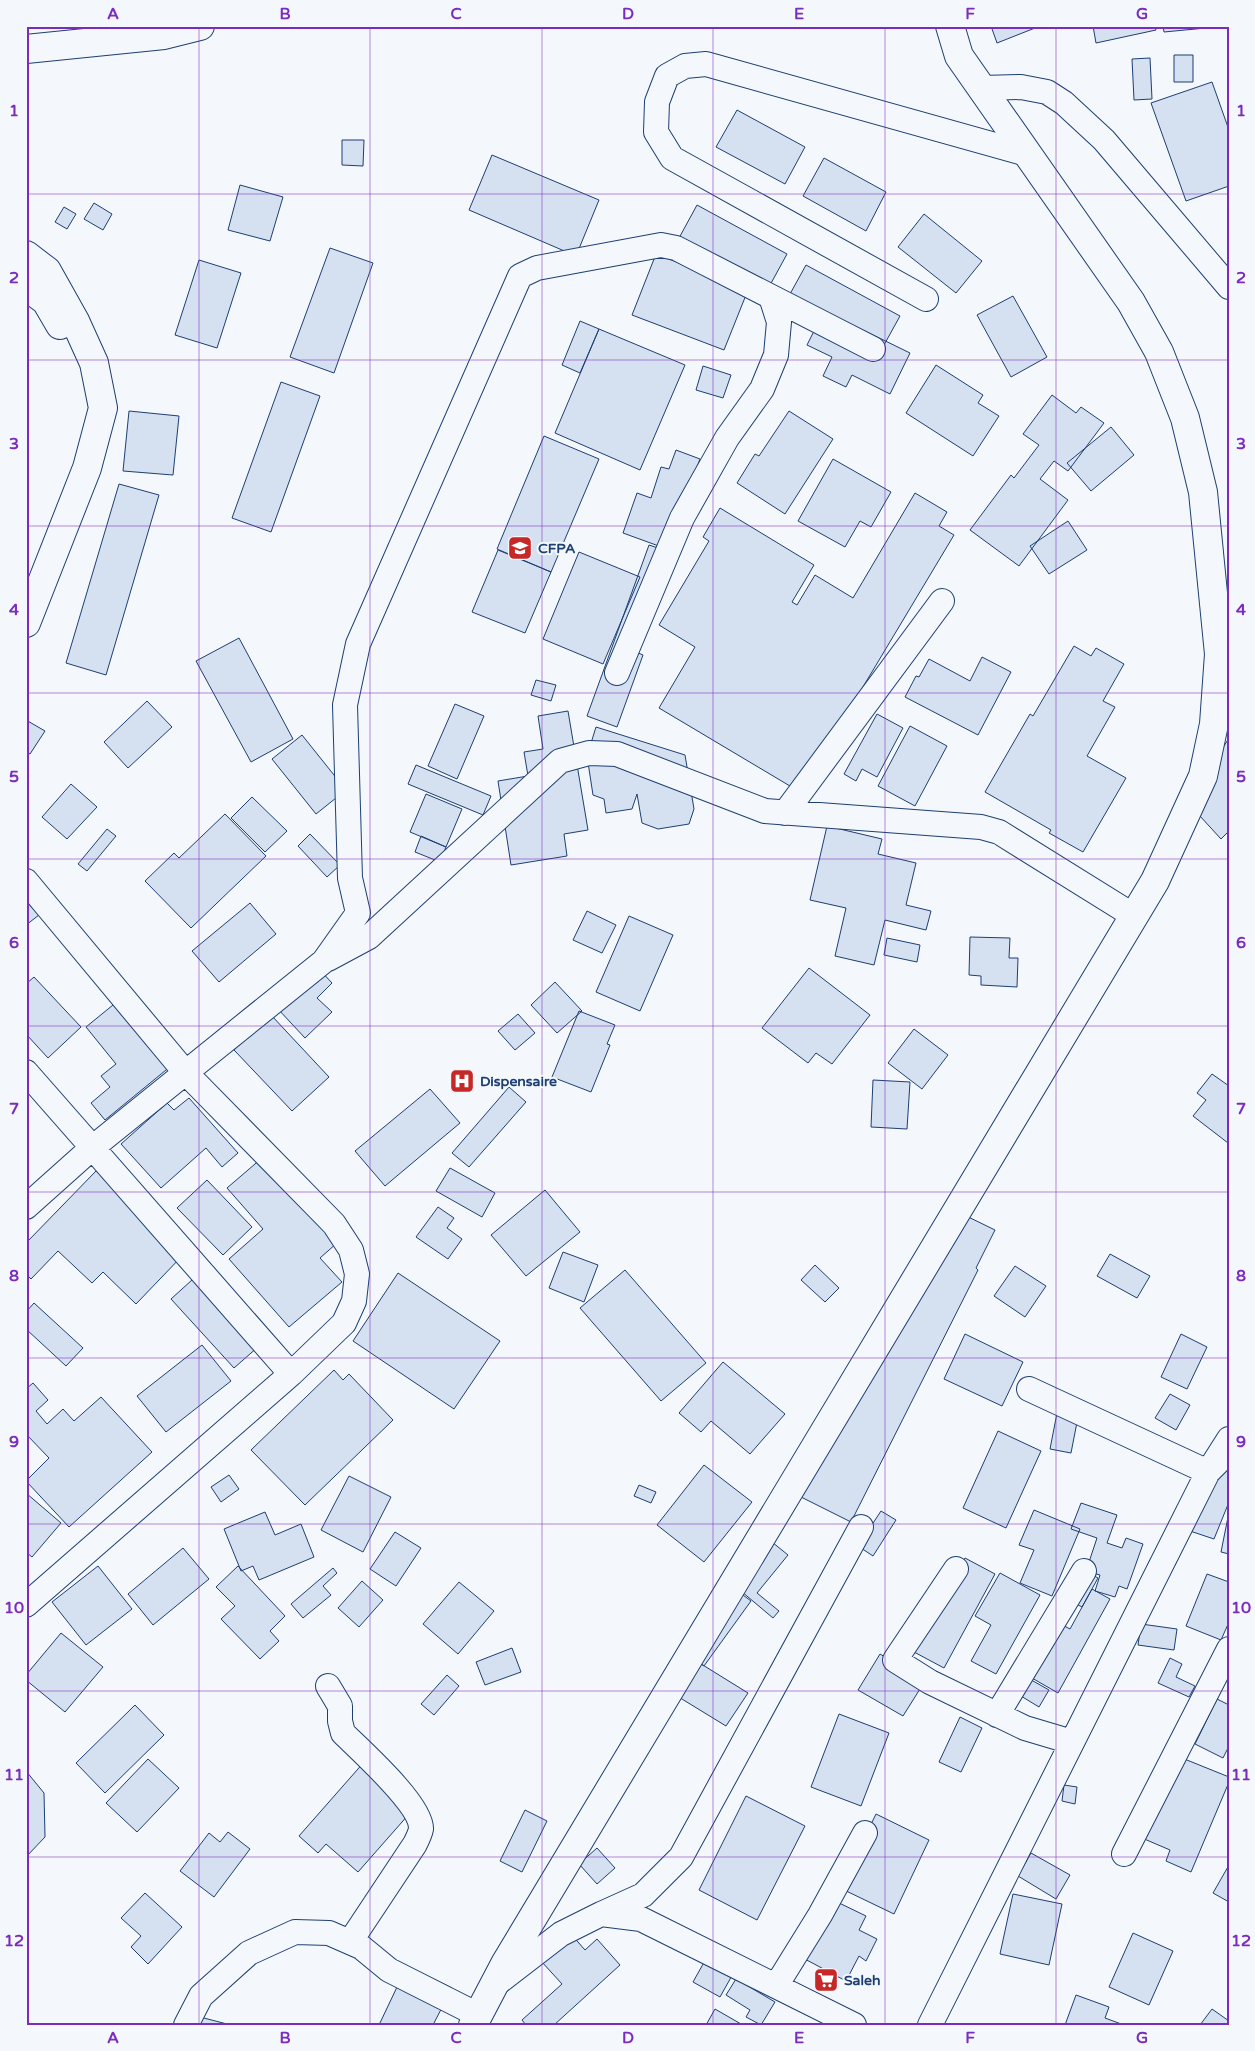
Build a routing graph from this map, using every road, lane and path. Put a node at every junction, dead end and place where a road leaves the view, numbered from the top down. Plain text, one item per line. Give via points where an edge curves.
1 (200, 26) edge
2 (950, 26) edge
3 (26, 49) edge
4 (981, 88) junction
5 (1027, 154) junction
6 (26, 255) edge
7 (26, 286) edge
8 (1229, 286) edge
9 (771, 297) junction
10 (926, 299) dead end
11 (873, 349) dead end
12 (87, 468) junction
13 (942, 601) dead end
14 (26, 623) edge
15 (617, 673) dead end
16 (786, 813) junction
17 (26, 881) edge
18 (1134, 916) junction
19 (324, 961) junction
20 (26, 1072) edge
21 (185, 1072) junction
22 (92, 1148) junction
23 (26, 1207) edge
24 (291, 1374) junction
25 (1029, 1389) dead end
26 (1229, 1439) edge
27 (1229, 1450) edge
28 (1208, 1472) junction
29 (861, 1527) dead end
30 (956, 1568) dead end
31 (1084, 1571) dead end
32 (26, 1605) edge
33 (1229, 1649) edge
34 (328, 1686) dead end
35 (997, 1714) junction
36 (1072, 1742) junction
37 (865, 1833) dead end
38 (1124, 1854) dead end
39 (601, 1914) junction
40 (350, 1942) junction
41 (494, 1986) junction
42 (776, 1986) junction
43 (476, 2020) edge
44 (186, 2025) edge
45 (854, 2025) edge
46 (930, 2025) edge

1 - 3 main road via 164,35
2 - 4 main road via 959,56
4 - 5 main road
4 - 8 street via 1020,87 1047,92 1064,103 1104,140
5 - 10 street via 706,64 685,66 667,76 657,102 656,132 672,158
5 - 18 main road via 1131,302 1159,352 1185,418 1203,492 1219,654 1214,724 1203,776 1155,881
6 - 12 main road via 47,271 76,321 94,363 103,408
7 - 12 main road via 46,301 71,346 90,400
9 - 11 street
9 - 15 street via 779,322 776,355 762,389 727,438 682,518
9 - 19 street via 676,248 661,245 537,268 520,276 358,644 345,705 350,878 358,913
12 - 14 main road
13 - 16 street
16 - 18 street via 981,827 999,832
16 - 19 street via 765,811 617,754 589,753 560,761 369,937
17 - 21 street
18 - 41 main road
19 - 21 street
20 - 22 street
21 - 22 street
21 - 24 street via 334,1224 351,1250 356,1274 354,1301 344,1323
22 - 23 street
22 - 24 street
24 - 32 street
25 - 28 street
26 - 28 street
27 - 28 street
28 - 36 street
29 - 39 street via 681,1857 643,1895
30 - 35 street via 895,1660 930,1682
31 - 35 street
33 - 38 street
34 - 40 street via 340,1706 344,1733 407,1798 421,1830
35 - 36 street via 1024,1728
36 - 46 street
37 - 42 street via 820,1916
39 - 41 street via 561,1934
39 - 42 street via 642,1920
40 - 43 street via 389,1970
40 - 44 street via 329,1933 295,1932 249,1953 201,1996
41 - 43 main road
42 - 45 street

